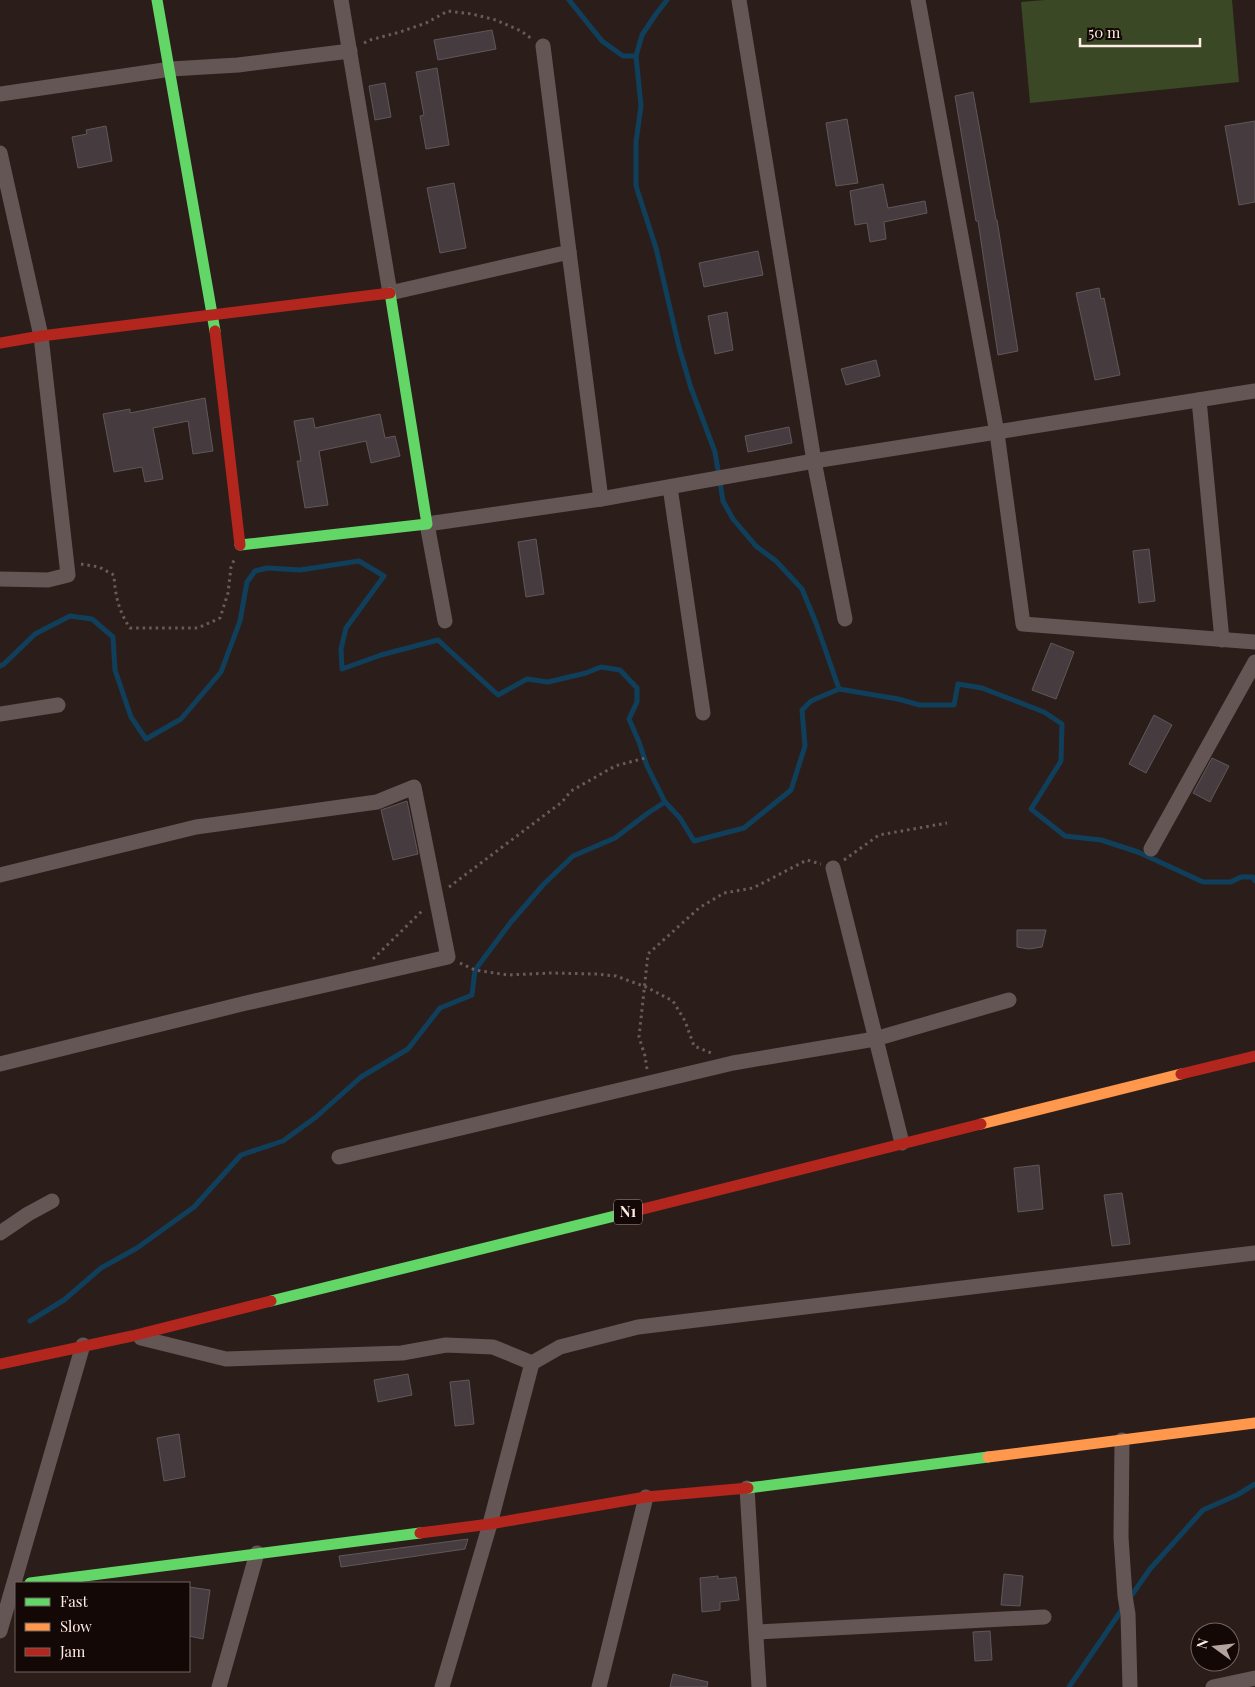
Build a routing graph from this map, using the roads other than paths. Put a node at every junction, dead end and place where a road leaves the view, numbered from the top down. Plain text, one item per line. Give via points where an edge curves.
1 (157, 0) edge
2 (341, 0) edge
3 (740, 0) edge
4 (918, 0) edge
5 (543, 46) road end
6 (350, 51) junction
7 (171, 69) junction
8 (0, 94) edge
9 (0, 153) edge
10 (569, 252) junction
11 (390, 292) junction
12 (214, 316) junction
13 (41, 336) junction
14 (0, 343) edge
15 (1255, 391) edge
16 (1198, 400) junction
17 (997, 433) junction
18 (814, 462) junction
19 (670, 487) junction
20 (601, 499) junction
21 (427, 524) junction
22 (0, 579) edge
23 (845, 619) dead end
24 (446, 621) dead end
25 (1222, 640) junction
26 (1255, 642) edge
27 (1255, 662) edge
28 (58, 705) dead end
29 (703, 713) dead end
30 (0, 714) edge
31 (1151, 849) dead end
32 (833, 868) road end
33 (0, 875) edge
34 (1009, 1000) dead end
35 (875, 1039) junction
36 (1255, 1056) edge
37 (0, 1064) edge
38 (902, 1143) junction
39 (339, 1157) dead end
40 (52, 1201) dead end
41 (0, 1232) edge
42 (1255, 1253) edge
43 (132, 1336) junction
44 (83, 1345) junction
45 (532, 1363) junction
46 (0, 1364) edge
47 (1255, 1423) edge
48 (1122, 1440) junction
49 (747, 1488) junction
50 (646, 1497) junction
51 (490, 1524) junction
52 (257, 1553) junction
53 (38, 1582) edge
54 (10, 1585) edge
55 (1044, 1617) dead end
56 (0, 1631) edge
57 (756, 1632) junction
58 (1255, 1678) edge
59 (219, 1687) edge
60 (442, 1687) edge
61 (599, 1687) edge
62 (759, 1687) edge
63 (1130, 1687) edge
64 (1213, 1687) edge

1 - 7 main road
2 - 6 street
3 - 18 street
4 - 17 street
5 - 10 street
6 - 7 street via 238,65
6 - 11 street
7 - 8 street
7 - 12 main road
9 - 13 street
10 - 11 street
10 - 20 street
11 - 12 main road
11 - 21 main road
12 - 13 main road
12 - 21 main road via 240,545
13 - 14 main road
13 - 22 street via 68,575 48,580
15 - 16 street
16 - 17 street
16 - 25 street
17 - 18 street
17 - 25 street via 1023,624
18 - 19 street
18 - 23 street
19 - 20 street
19 - 29 street
20 - 21 street
21 - 24 street
25 - 26 street
27 - 31 street
28 - 30 street
32 - 35 street
33 - 37 street via 196,827 377,802 414,787 448,957
34 - 35 street
35 - 38 street
35 - 39 street via 732,1063
36 - 38 main road, N1
38 - 43 main road, N1
40 - 41 street
42 - 45 street via 638,1327 560,1347
43 - 44 main road, N1
43 - 45 street via 226,1359 402,1353 446,1345 493,1347
44 - 46 main road, N1
44 - 54 street
45 - 51 street
47 - 48 main road
48 - 49 main road
48 - 63 street via 1121,1538
49 - 50 main road
49 - 57 street
50 - 51 main road
50 - 61 street
51 - 52 main road
51 - 60 street
52 - 53 main road
52 - 59 street
54 - 56 street
55 - 57 street
57 - 62 street
58 - 64 street

